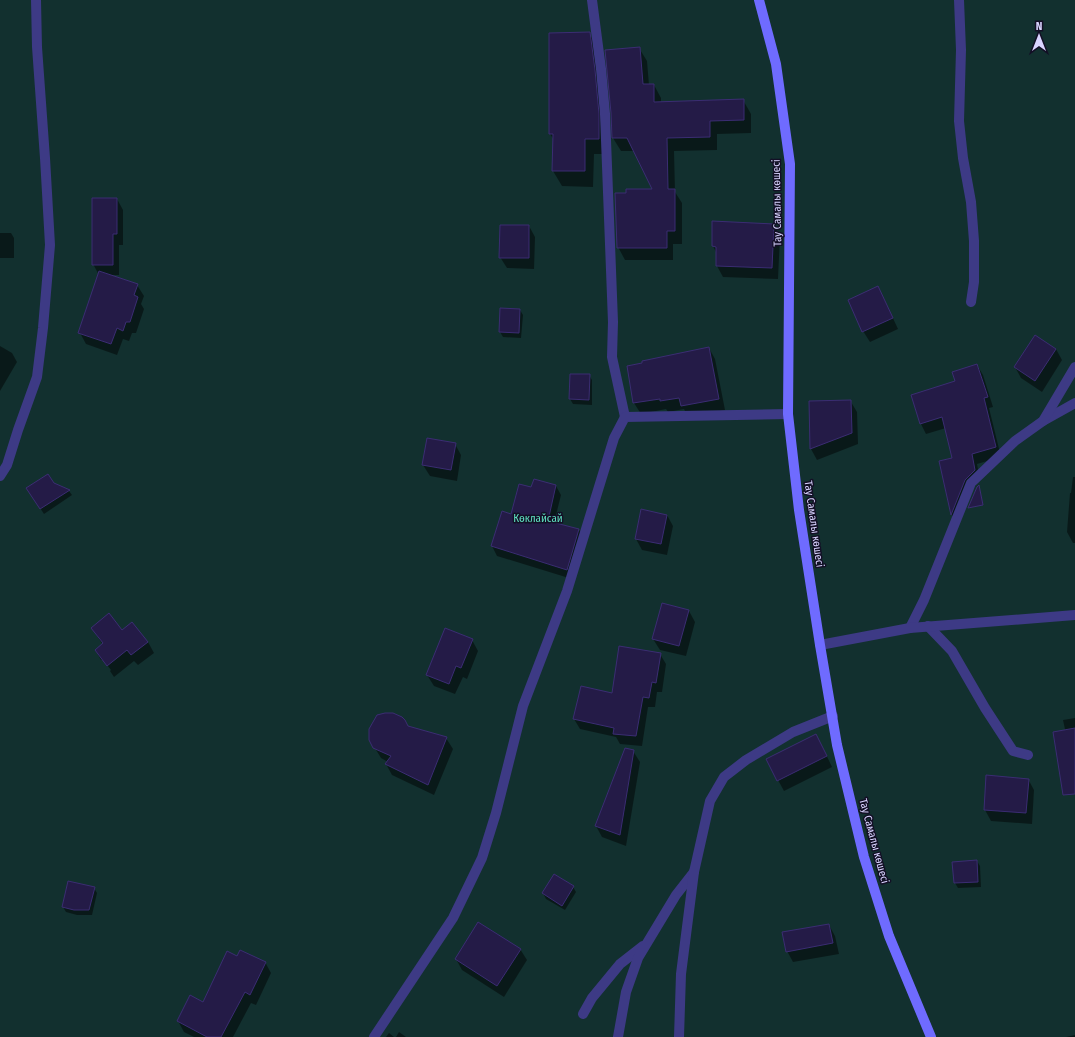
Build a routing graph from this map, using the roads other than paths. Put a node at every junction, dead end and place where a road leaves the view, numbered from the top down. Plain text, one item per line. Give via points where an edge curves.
1 (36, 0) edge
2 (592, 0) edge
3 (759, 0) edge
4 (959, 0) edge
5 (971, 302) dead end
6 (1075, 367) edge
7 (1075, 403) edge
8 (788, 414) junction
9 (625, 417) junction
10 (1042, 421) junction
11 (0, 476) edge
12 (1075, 615) edge
13 (928, 626) junction
14 (910, 628) junction
15 (820, 644) junction
16 (833, 716) junction
17 (1028, 755) dead end
18 (694, 872) junction
19 (648, 942) junction
20 (583, 1014) dead end
21 (374, 1037) edge
22 (618, 1037) edge
23 (679, 1037) edge
24 (931, 1037) edge

1 - 11 street via 50,245 45,313 37,377 8,466
2 - 9 street via 605,114 613,322 612,357
3 - 8 street, Тау Самалы көшесі via 776,64 790,164
4 - 5 street via 959,121 974,241 974,282
6 - 10 street
7 - 10 street
8 - 9 street
8 - 15 street, Тау Самалы көшесі via 799,510
9 - 21 street via 614,438 567,591 523,706 482,858 453,918
10 - 14 street via 1015,441 971,483 924,600
12 - 13 street
13 - 14 street
13 - 17 street via 952,651 1013,751
14 - 15 street
15 - 16 street, Тау Самалы көшесі
16 - 18 street via 793,732 746,760 724,777 710,802
16 - 24 street, Тау Самалы көшесі via 837,745 864,857 889,936
18 - 19 street via 676,895
18 - 23 street via 681,974
19 - 20 street via 620,964 592,998
19 - 22 street via 638,958 626,992

